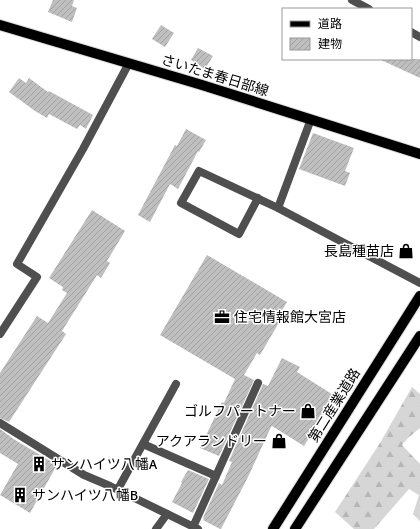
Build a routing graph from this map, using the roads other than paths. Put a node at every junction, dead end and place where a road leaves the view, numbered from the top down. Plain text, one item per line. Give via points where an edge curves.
1 (352, 0) edge
2 (367, 8) edge
3 (0, 25) edge
4 (129, 63) junction
5 (311, 119) junction
6 (420, 154) edge
7 (258, 198) junction
8 (278, 208) junction
9 (420, 284) edge
10 (420, 296) edge
11 (0, 334) edge
12 (420, 336) edge
13 (258, 383) dead end
14 (176, 384) dead end
15 (0, 423) edge
16 (143, 444) junction
17 (216, 476) junction
18 (118, 489) junction
19 (167, 514) junction
20 (196, 528) edge
21 (156, 529) edge
22 (273, 529) edge
23 (295, 529) edge

1 - 2 street
3 - 4 main road, さいたま春日部線
4 - 5 main road, さいたま春日部線
4 - 11 street via 17,264 38,277
5 - 6 main road, さいたま春日部線
5 - 8 street
7 - 7 street via 199,171 181,202 239,234
7 - 8 street
8 - 9 street
10 - 22 main road, 第二産業道路
12 - 23 main road
13 - 17 street
14 - 16 street
15 - 18 street via 84,475
16 - 17 street
16 - 18 street
17 - 20 street
18 - 19 street
19 - 20 street
19 - 21 street

